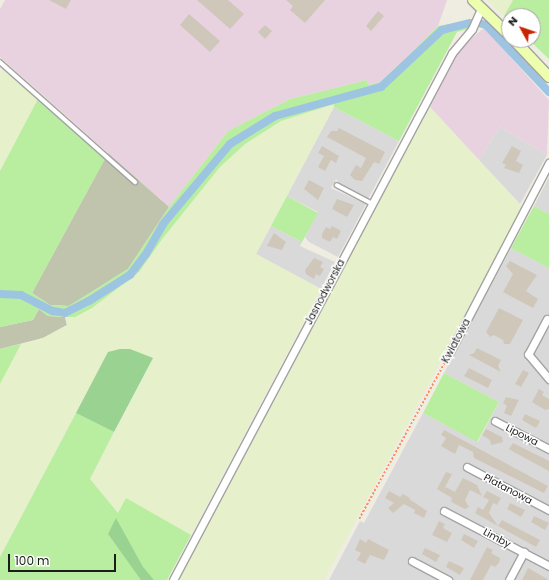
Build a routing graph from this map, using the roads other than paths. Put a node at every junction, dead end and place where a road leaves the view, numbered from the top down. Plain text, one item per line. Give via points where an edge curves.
1 (473, 0) edge
2 (482, 7) junction
3 (501, 27) edge
4 (522, 48) edge
5 (0, 62) edge
6 (549, 77) edge
7 (549, 163) edge
8 (135, 182) dead end
9 (337, 186) dead end
10 (372, 204) junction
11 (547, 319) dead end
12 (449, 354) road end
13 (549, 379) edge
14 (495, 421) dead end
15 (549, 449) edge
16 (467, 467) dead end
17 (549, 510) edge
18 (444, 511) dead end
19 (524, 552) junction
20 (412, 561) dead end
21 (549, 566) edge
22 (173, 580) edge
23 (448, 580) edge
24 (509, 580) edge

1 - 2 main road
2 - 3 main road
2 - 10 street, Jasnodworska via 472,29 452,53
4 - 6 main road
5 - 8 lane
7 - 12 street, Kwiatowa
9 - 10 lane
10 - 22 street, Jasnodworska
11 - 13 street via 528,354
14 - 15 street, Lipowa
16 - 17 street, Platanowa
18 - 19 street, Limby
19 - 21 street, Limby
19 - 24 street
20 - 23 street

